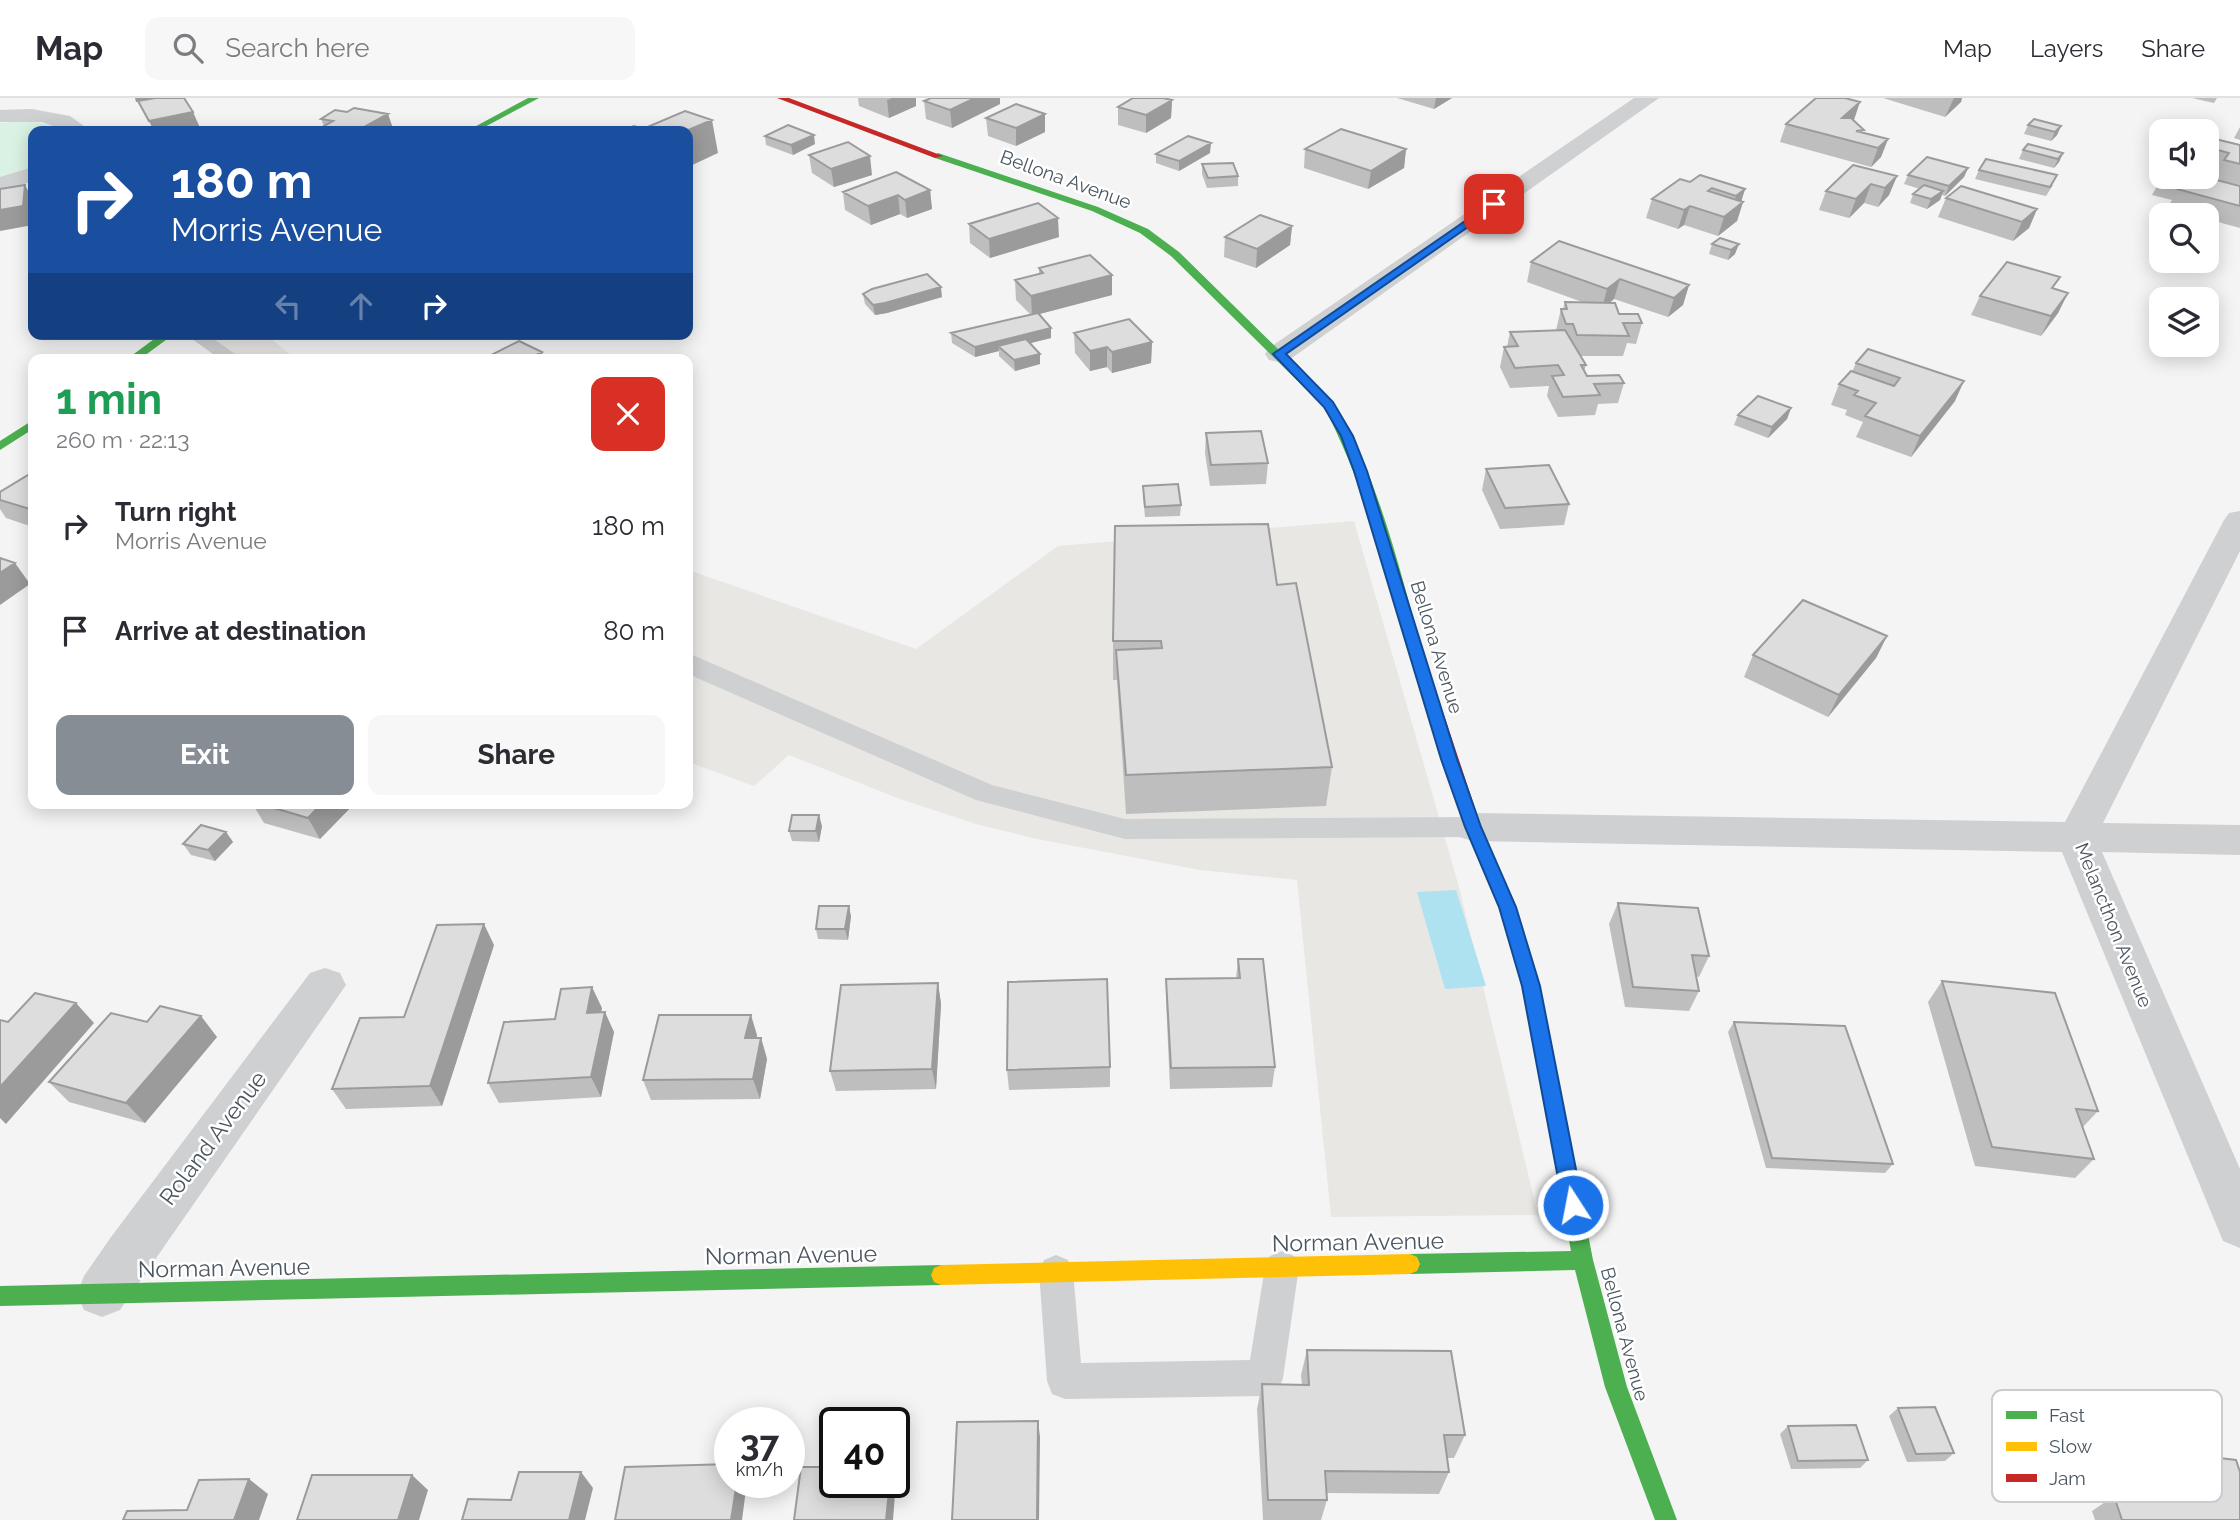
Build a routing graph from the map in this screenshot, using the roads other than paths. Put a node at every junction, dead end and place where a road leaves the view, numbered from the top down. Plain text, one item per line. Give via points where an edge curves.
1 (535, 98) edge
2 (781, 98) edge
3 (1648, 98) edge
4 (0, 116) edge
5 (74, 126) edge
6 (481, 126) edge
7 (28, 176) edge
8 (0, 185) edge
9 (160, 340) edge
10 (203, 340) edge
11 (139, 354) edge
12 (225, 354) edge
13 (1279, 354) junction
14 (28, 427) edge
15 (0, 446) edge
16 (2240, 520) edge
17 (693, 664) edge
18 (1473, 827) junction
19 (2076, 838) junction
20 (2240, 840) edge
21 (325, 985) dead end
22 (2240, 1225) edge
23 (1583, 1260) junction
24 (1282, 1267) junction
25 (1056, 1272) junction
26 (102, 1293) junction
27 (0, 1296) edge
28 (1666, 1520) edge

1 - 6 street
2 - 13 street, Bellona Avenue via 1119,219 1175,254
3 - 13 street
4 - 5 street via 52,117
7 - 8 street
9 - 11 street
10 - 12 lane
13 - 18 street, Bellona Avenue via 1329,405 1347,436
14 - 15 street
16 - 19 street, Melancthon Avenue
17 - 18 lane via 985,793 1125,829
18 - 19 street
18 - 23 street, Bellona Avenue via 1507,907 1531,986
19 - 20 street
19 - 22 street, Melancthon Avenue
21 - 26 street, Roland Avenue
23 - 24 street, Norman Avenue
23 - 28 street, Bellona Avenue via 1616,1387
24 - 25 street, Norman Avenue
24 - 25 lane via 1265,1378 1065,1381
25 - 26 street, Norman Avenue
26 - 27 street, Norman Avenue

